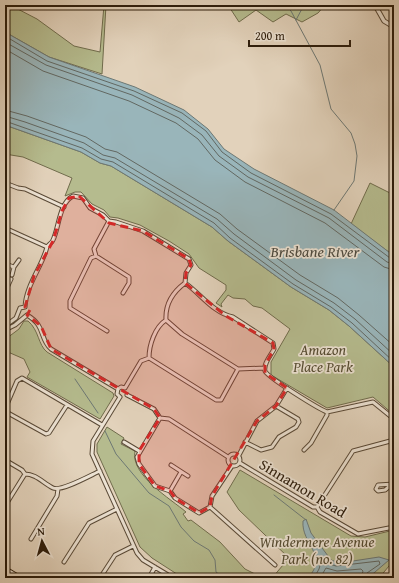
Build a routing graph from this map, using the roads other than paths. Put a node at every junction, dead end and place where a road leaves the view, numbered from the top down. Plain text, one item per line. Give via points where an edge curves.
1 (375, 5) edge
2 (394, 27) edge
3 (5, 182) edge
4 (64, 207) junction
5 (109, 222) junction
6 (5, 228) edge
7 (47, 246) junction
8 (96, 256) junction
9 (19, 260) dead end
10 (5, 264) edge
11 (14, 267) junction
12 (12, 275) dead end
13 (11, 279) dead end
14 (184, 283) junction
15 (6, 286) edge
16 (5, 292) edge
17 (123, 293) dead end
18 (25, 307) junction
19 (19, 313) junction
20 (27, 315) junction
21 (23, 316) junction
22 (166, 320) junction
23 (5, 330) edge
24 (106, 331) dead end
25 (149, 358) junction
26 (238, 368) junction
27 (264, 368) junction
28 (125, 388) junction
29 (286, 388) junction
30 (118, 389) junction
31 (127, 395) junction
32 (120, 397) junction
33 (66, 405) junction
34 (276, 406) junction
35 (328, 412) junction
36 (160, 418) junction
37 (394, 419) edge
38 (102, 424) junction
39 (394, 440) edge
40 (124, 442) dead end
41 (245, 442) junction
42 (304, 450) dead end
43 (139, 451) junction
44 (239, 455) junction
45 (228, 457) junction
46 (5, 460) edge
47 (240, 463) junction
48 (171, 465) dead end
49 (232, 466) junction
50 (100, 471) junction
51 (181, 472) junction
52 (25, 474) junction
53 (188, 476) dead end
54 (58, 489) junction
55 (170, 492) junction
56 (5, 506) edge
57 (210, 507) junction
58 (317, 507) junction
59 (117, 509) junction
60 (394, 527) edge
61 (31, 539) dead end
62 (133, 546) junction
63 (64, 562) dead end
64 (274, 565) dead end
65 (155, 567) junction
66 (5, 569) edge
67 (5, 575) edge
68 (10, 578) edge
69 (20, 578) edge
70 (100, 578) edge
71 (149, 578) edge
72 (174, 578) edge

1 - 2 street via 384,21
3 - 4 street
4 - 5 street via 69,198 79,196
4 - 7 street via 53,241
5 - 8 street via 94,249
5 - 14 street via 143,231 189,259 191,265
6 - 7 street
7 - 18 street via 45,257 25,300
8 - 17 street via 129,277 129,283
8 - 24 street via 91,258 70,301 70,308
9 - 11 street
10 - 11 street
11 - 12 street
13 - 15 street
14 - 22 street via 176,289 165,310
14 - 27 street via 226,316 232,317 273,343 274,349
15 - 16 street
18 - 19 street via 20,308
18 - 20 street via 28,310
19 - 21 street
19 - 23 street
20 - 21 street
20 - 30 street via 41,326 46,344 51,349
21 - 23 street via 15,325
22 - 25 street via 161,323 149,349
22 - 26 street via 182,334
25 - 26 street via 216,400 221,400 225,395
25 - 28 street via 141,361
26 - 27 street
27 - 29 street via 266,374
28 - 30 street
28 - 31 street
29 - 34 street
29 - 35 street
30 - 32 street via 117,394
31 - 32 street
31 - 36 street via 154,409
32 - 38 street
33 - 33 street via 46,434 6,409 16,381 22,378
33 - 38 street
34 - 41 street via 259,419
34 - 41 street via 298,419 296,427 279,437 272,447 261,450
35 - 37 street via 373,402
35 - 42 street via 314,438
36 - 43 street
36 - 45 street via 169,419
38 - 50 street via 91,447
39 - 58 street via 353,451
40 - 43 street
41 - 44 street
43 - 55 street via 138,464 155,486
44 - 45 street via 233,453
44 - 47 street
45 - 49 street via 228,463
46 - 52 street
47 - 49 street
47 - 58 street, Sinnamon Road
48 - 51 street
49 - 57 street via 212,496
50 - 54 street
50 - 59 street
51 - 53 street
51 - 55 street
52 - 54 street via 30,474
52 - 56 street
54 - 61 street
55 - 57 street via 174,498 200,513
57 - 64 street
58 - 60 street, Sinnamon Road via 320,512 354,532 363,534
59 - 62 street
59 - 63 street via 89,523
62 - 65 street via 140,558
62 - 70 street via 114,555
65 - 71 street
65 - 72 street
66 - 69 main road
67 - 68 main road

